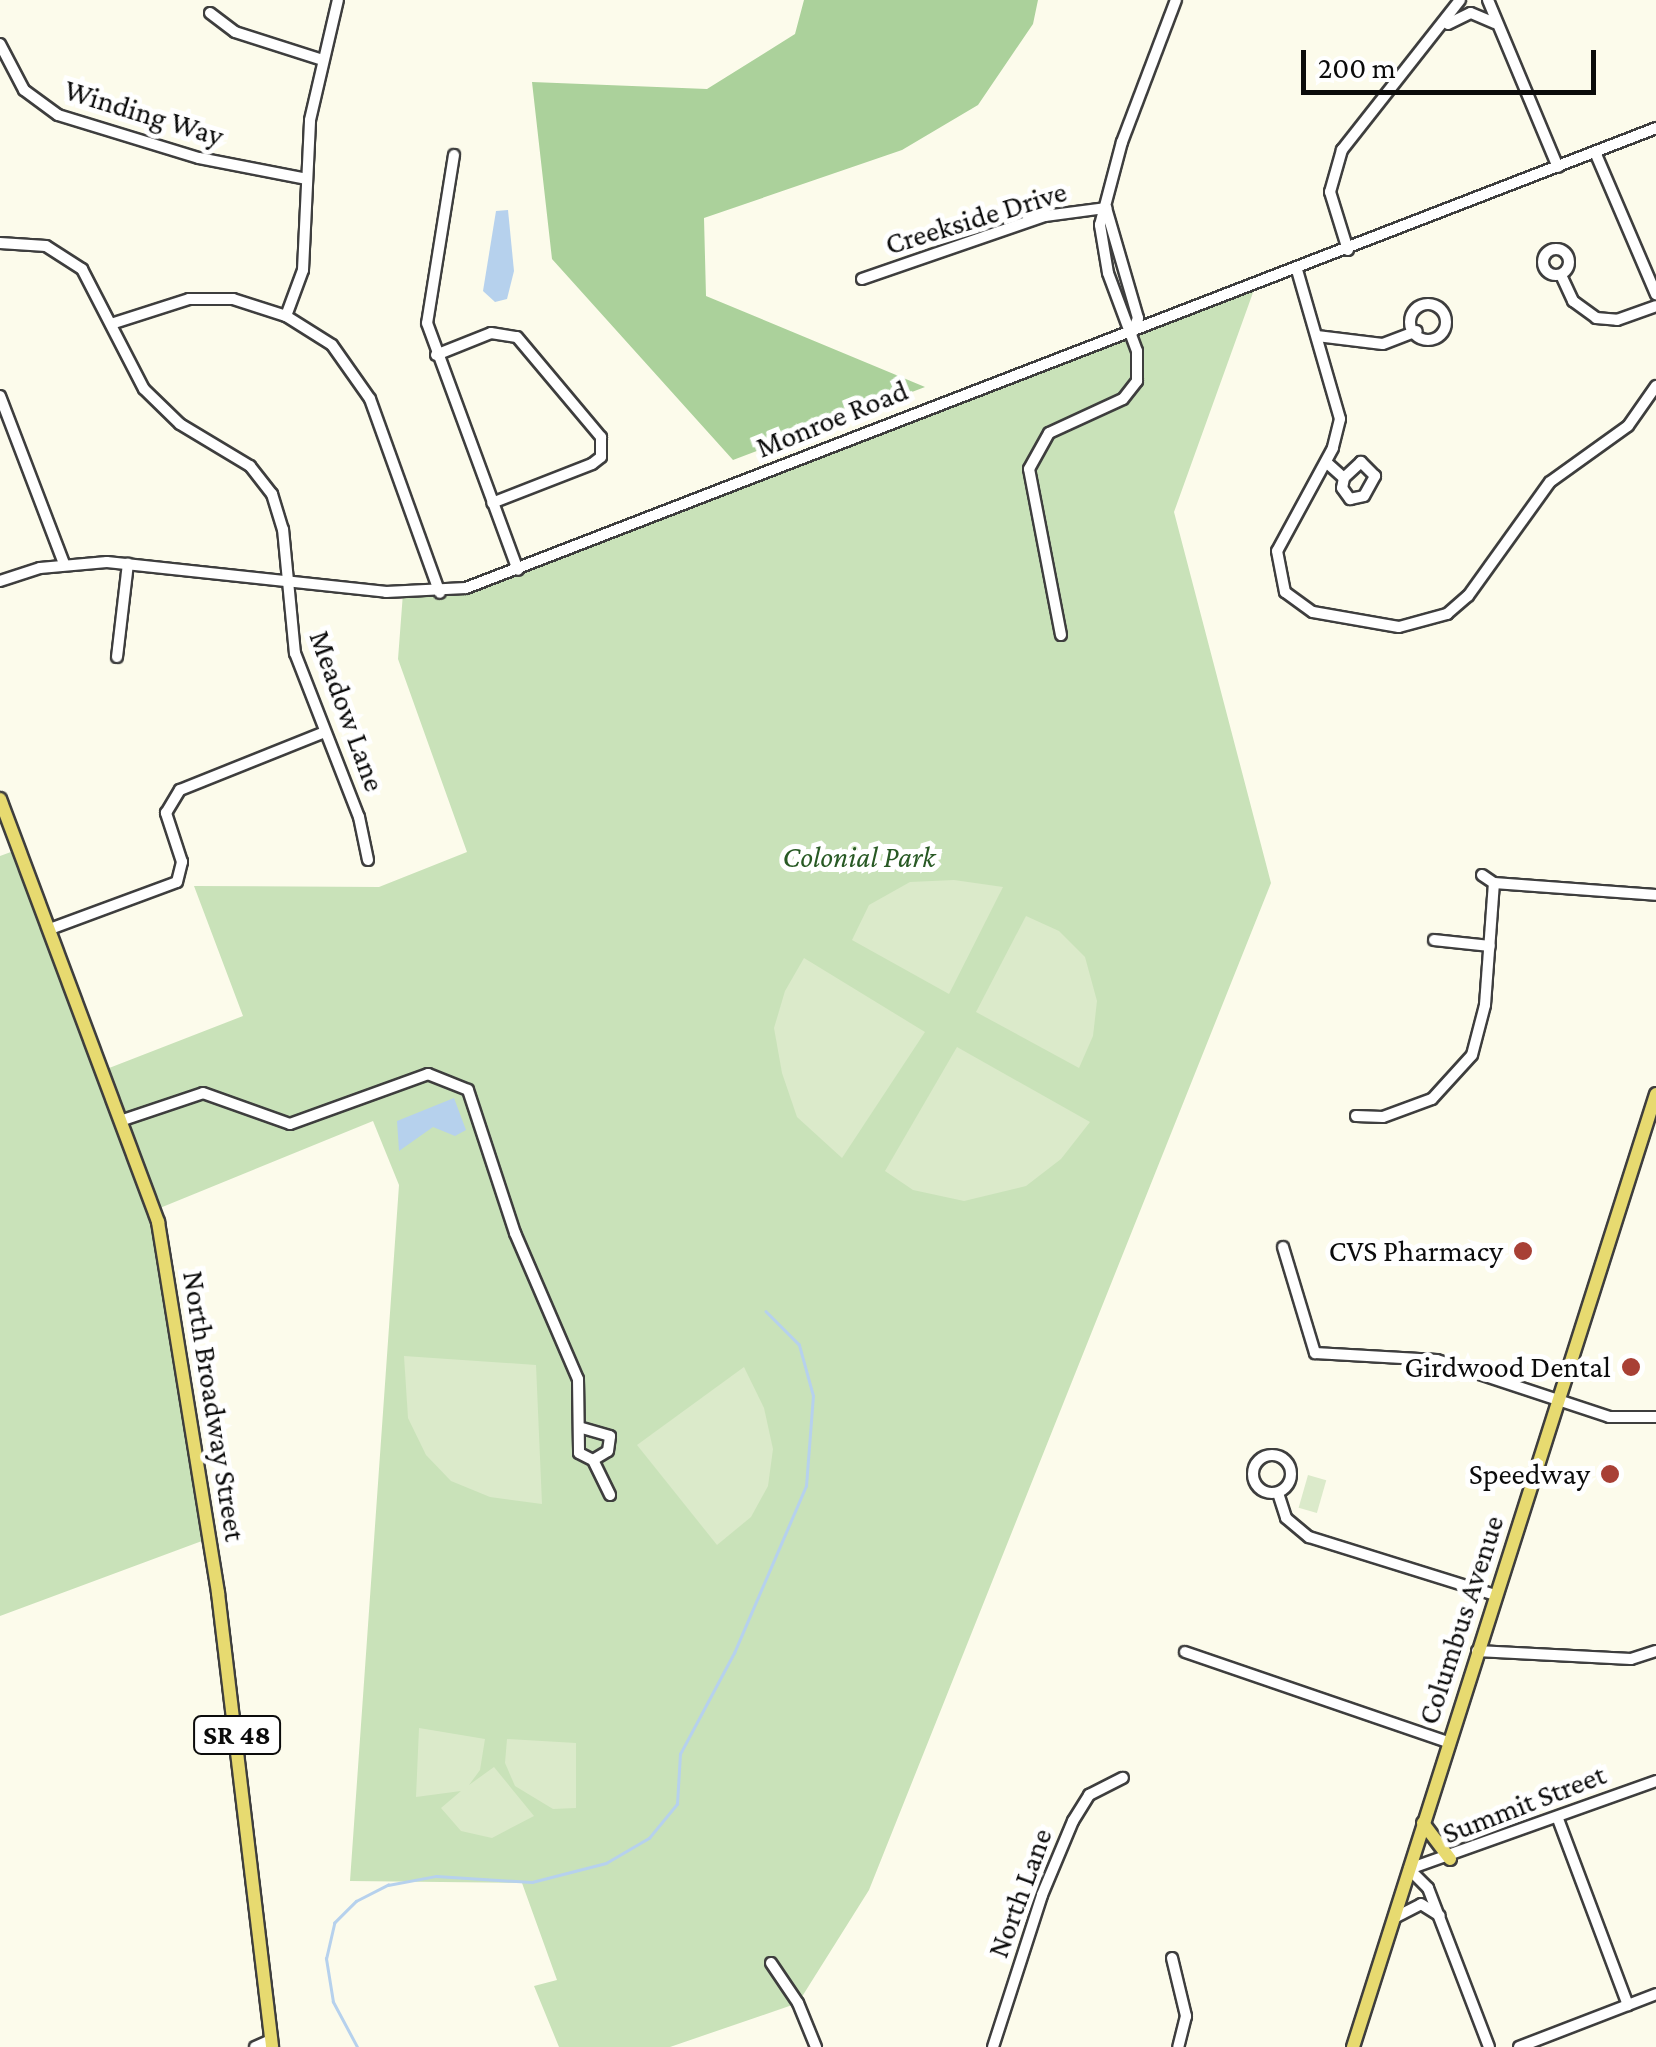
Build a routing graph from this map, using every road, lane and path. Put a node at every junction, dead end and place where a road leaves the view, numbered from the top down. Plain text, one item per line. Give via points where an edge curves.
1 (338, 0) edge
2 (1176, 0) edge
3 (1460, 0) edge
4 (1488, 0) edge
5 (210, 13) dead end
6 (1496, 24) junction
7 (1439, 31) junction
8 (0, 44) edge
9 (323, 60) junction
10 (1656, 128) edge
11 (1595, 152) junction
12 (454, 154) dead end
13 (1558, 167) junction
14 (308, 178) junction
15 (1106, 208) junction
16 (0, 243) edge
17 (1348, 250) junction
18 (1297, 270) junction
19 (1562, 274) dead end
20 (862, 280) dead end
21 (1656, 294) edge
22 (1656, 306) edge
23 (286, 316) junction
24 (111, 324) junction
25 (1417, 331) dead end
26 (1132, 333) junction
27 (1317, 336) junction
28 (436, 355) junction
29 (1656, 386) edge
30 (0, 396) edge
31 (1326, 462) junction
32 (1344, 478) dead end
33 (492, 504) junction
34 (64, 564) junction
35 (128, 564) junction
36 (518, 570) junction
37 (0, 581) edge
38 (285, 581) junction
39 (440, 593) junction
40 (1061, 635) dead end
41 (117, 657) dead end
42 (326, 732) junction
43 (0, 799) edge
44 (368, 860) dead end
45 (1482, 874) dead end
46 (1494, 883) junction
47 (1656, 895) edge
48 (50, 929) junction
49 (1434, 940) dead end
50 (1490, 946) junction
51 (1656, 1095) edge
52 (1356, 1116) dead end
53 (123, 1120) junction
54 (1283, 1246) dead end
55 (1558, 1400) junction
56 (1656, 1417) edge
57 (582, 1428) junction
58 (593, 1460) junction
59 (1278, 1492) dead end
60 (610, 1495) dead end
61 (1495, 1596) junction
62 (1656, 1650) edge
63 (1477, 1651) junction
64 (1185, 1652) dead end
65 (1448, 1742) junction
66 (1122, 1778) dead end
67 (1656, 1781) edge
68 (1558, 1819) junction
69 (1422, 1823) junction
70 (1450, 1859) junction
71 (1409, 1870) junction
72 (1441, 1916) junction
73 (1393, 1919) junction
74 (1172, 1958) dead end
75 (771, 1963) dead end
76 (1656, 1994) edge
77 (1628, 2005) junction
78 (272, 2043) edge
79 (254, 2047) edge
80 (816, 2047) edge
81 (993, 2047) edge
82 (1178, 2047) edge
83 (1353, 2047) edge
84 (1489, 2047) edge
85 (1519, 2047) edge

1 - 9 street
2 - 15 street via 1122,142
3 - 7 street
4 - 6 street
5 - 9 street via 234,32
6 - 7 street via 1471,13
6 - 13 street
7 - 17 street via 1362,120 1338,160 1330,198
8 - 14 street, Winding Way via 24,90 58,115 199,158
9 - 14 street
10 - 11 street, Monroe Road
11 - 13 street, Monroe Road
11 - 21 street
12 - 28 street via 427,304
13 - 17 street, Monroe Road
14 - 23 street via 304,270
15 - 20 street, Creekside Drive via 1045,216
15 - 26 street via 1138,318
16 - 24 street, Meadow Lane via 46,246 71,260 95,286
17 - 18 street, Monroe Road
18 - 26 street, Monroe Road
18 - 27 street
19 - 22 street via 1573,300 1596,318 1617,320
23 - 24 street via 247,302 204,298
23 - 39 street via 332,345 365,389
24 - 38 street, Meadow Lane via 130,368 163,409 264,482 280,514
25 - 27 street via 1383,344
26 - 36 street, Monroe Road
26 - 40 street via 1140,366 1134,388 1049,433 1029,470
27 - 31 street via 1339,411
28 - 33 street
28 - 33 street via 491,333 516,337 601,436 601,457 592,464
29 - 31 street via 1628,426 1550,482 1458,606 1414,627 1313,612 1285,592 1278,544
30 - 34 street
31 - 32 street
33 - 36 street
34 - 35 street, Monroe Road
34 - 37 street, Monroe Road
35 - 38 street, Monroe Road
35 - 41 street
36 - 39 street, Monroe Road
38 - 39 street, Monroe Road
38 - 42 street, Meadow Lane via 295,653
42 - 44 street, Meadow Lane
42 - 48 street via 180,790 166,813 182,862 177,882
43 - 48 main road, North Broadway Street / SR 48
45 - 46 street
46 - 47 street
46 - 50 street
48 - 53 main road, North Broadway Street / SR 48
49 - 50 street
50 - 52 street via 1482,1027 1455,1080 1412,1108
51 - 55 main road, Columbus Avenue
53 - 57 street via 202,1093 290,1124 428,1074 468,1090 515,1233 578,1379
53 - 78 main road, North Broadway Street / SR 48 via 155,1210 184,1360
54 - 55 street via 1314,1354 1437,1360
55 - 56 street via 1628,1420
55 - 61 main road, Columbus Avenue
57 - 58 street via 579,1454
57 - 58 street via 610,1436 608,1451
58 - 60 street
59 - 61 street via 1286,1518 1302,1534
61 - 63 main road, Columbus Avenue
62 - 63 street via 1630,1659
63 - 65 main road, Columbus Avenue
64 - 65 street
65 - 69 main road, Columbus Avenue
66 - 81 street, North Lane via 1089,1795 1074,1821 1042,1895
67 - 68 street, Summit Street
68 - 70 street, Summit Street
68 - 77 street
69 - 70 main road
69 - 71 main road, Columbus Avenue
70 - 71 street, Summit Street
71 - 72 street via 1428,1888
71 - 73 main road, Columbus Avenue
72 - 73 street via 1421,1904
72 - 84 street
73 - 83 main road, Columbus Avenue
74 - 82 street via 1186,2016
75 - 80 street
76 - 77 street
77 - 85 street
78 - 79 street

